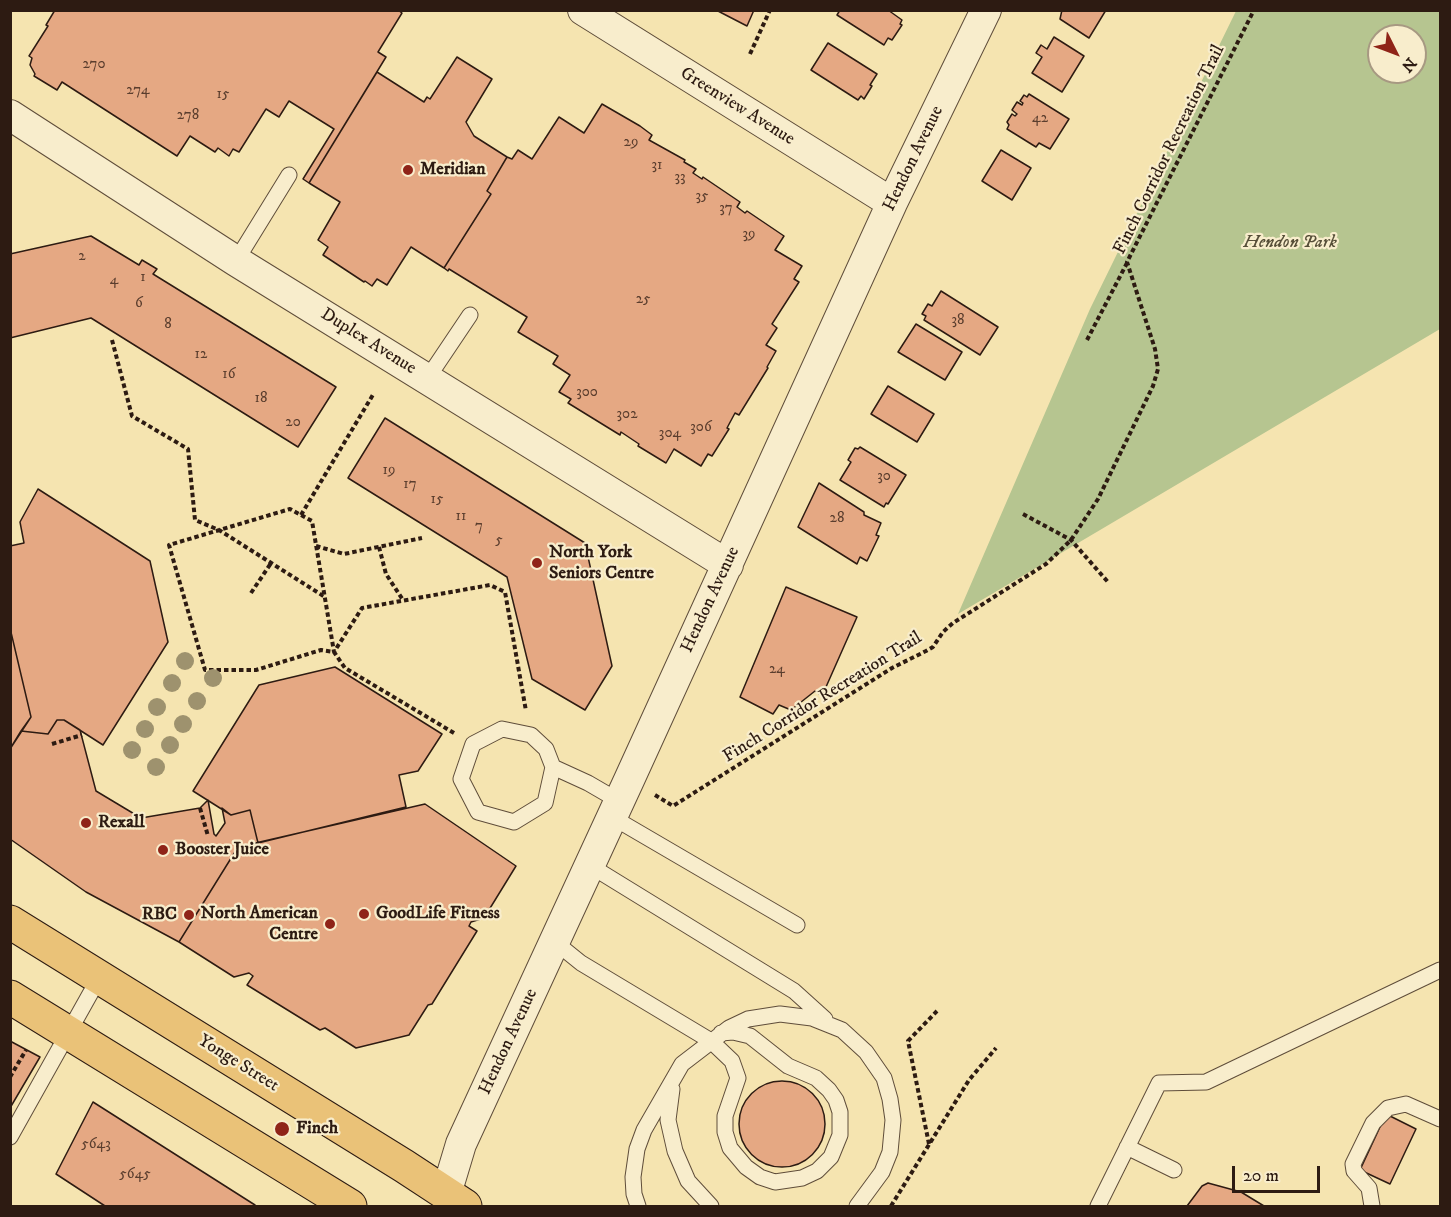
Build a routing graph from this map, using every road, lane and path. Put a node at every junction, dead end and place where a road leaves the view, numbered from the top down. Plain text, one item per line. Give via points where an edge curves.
1 (583, 10) edge
2 (770, 10) edge
3 (986, 10) edge
4 (1254, 10) edge
5 (750, 54) dead end
6 (10, 115) edge
7 (289, 175) dead end
8 (892, 203) junction
9 (236, 261) junction
10 (1127, 262) junction
11 (470, 315) dead end
12 (112, 340) dead end
13 (1087, 340) dead end
14 (427, 379) junction
15 (374, 393) dead end
16 (1023, 514) dead end
17 (301, 515) junction
18 (219, 530) junction
19 (422, 538) dead end
20 (1071, 540) junction
21 (316, 546) junction
22 (379, 547) junction
23 (271, 563) junction
24 (728, 565) junction
25 (1108, 582) dead end
26 (251, 593) dead end
27 (325, 598) junction
28 (403, 600) junction
29 (334, 652) junction
30 (82, 735) dead end
31 (531, 735) junction
32 (52, 744) dead end
33 (473, 744) junction
34 (553, 767) junction
35 (620, 799) junction
36 (201, 808) dead end
37 (208, 836) dead end
38 (590, 865) junction
39 (10, 922) edge
40 (797, 925) dead end
41 (555, 942) junction
42 (1440, 970) edge
43 (99, 978) junction
44 (10, 997) edge
45 (937, 1011) dead end
46 (832, 1025) junction
47 (68, 1034) junction
48 (716, 1037) junction
49 (996, 1048) dead end
50 (26, 1050) dead end
51 (682, 1064) junction
52 (10, 1077) edge
53 (1440, 1119) edge
54 (10, 1137) edge
55 (929, 1144) junction
56 (1127, 1147) junction
57 (1174, 1170) dead end
58 (455, 1200) edge
59 (350, 1206) edge
60 (638, 1206) edge
61 (711, 1206) edge
62 (857, 1206) edge
63 (891, 1206) edge
64 (1098, 1206) edge
65 (1372, 1206) edge

1 - 8 street, Greenview Avenue
2 - 5 path
3 - 8 street, Hendon Avenue
4 - 10 path, Finch Corridor Recreation Trail
6 - 9 street, Duplex Avenue
7 - 9 lane
8 - 24 street, Hendon Avenue
9 - 14 street, Duplex Avenue
10 - 13 path
10 - 20 path, Finch Corridor Recreation Trail via 1158,369 1098,499
11 - 14 lane
12 - 18 path via 132,416 188,449 195,520
14 - 24 street, Duplex Avenue
15 - 17 path
16 - 20 path
17 - 18 path via 290,509
17 - 21 path via 312,521
18 - 23 path
18 - 29 path via 169,545 205,670 256,670 321,650
19 - 22 path
20 - 25 path
20 - 35 path, Finch Corridor Recreation Trail via 1046,564 953,623 933,647 892,668 673,806
21 - 22 path via 344,554
21 - 27 path
22 - 28 path via 386,574
23 - 26 path
23 - 27 path
24 - 35 street, Hendon Avenue
27 - 29 path
28 - 29 path via 362,608
28 - 31 path via 490,585 505,592
29 - 33 path via 345,668
30 - 32 path
31 - 33 lane via 502,729
31 - 34 lane via 546,749
33 - 34 lane via 461,779 478,812 487,815 514,822 546,803
34 - 35 lane
35 - 38 street, Hendon Avenue
35 - 40 lane
36 - 37 path
38 - 41 street, Hendon Avenue
38 - 46 lane via 794,991
39 - 43 main road, Yonge Street
41 - 48 lane via 582,963
41 - 58 street, Hendon Avenue via 461,1144
42 - 56 lane via 1206,1082 1159,1083
43 - 47 lane
43 - 58 main road, Yonge Street
44 - 47 main road
45 - 55 path via 908,1041
46 - 48 lane via 780,1014 748,1019
46 - 62 lane via 859,1043 873,1060 884,1078 893,1120 890,1152 876,1181
47 - 54 lane
47 - 59 main road
48 - 48 lane via 737,1032 754,1038 784,1063 811,1074 829,1090 840,1112 840,1135 831,1156 817,1171 775,1182 752,1173 734,1155 724,1124 738,1075
48 - 51 lane
49 - 55 path via 969,1080
50 - 52 path
51 - 60 lane via 637,1149 633,1177
51 - 61 lane via 670,1097 670,1131 683,1171
53 - 65 lane via 1406,1104 1388,1108 1373,1122 1353,1164 1354,1171 1369,1188
55 - 63 path
56 - 57 lane
56 - 64 lane

